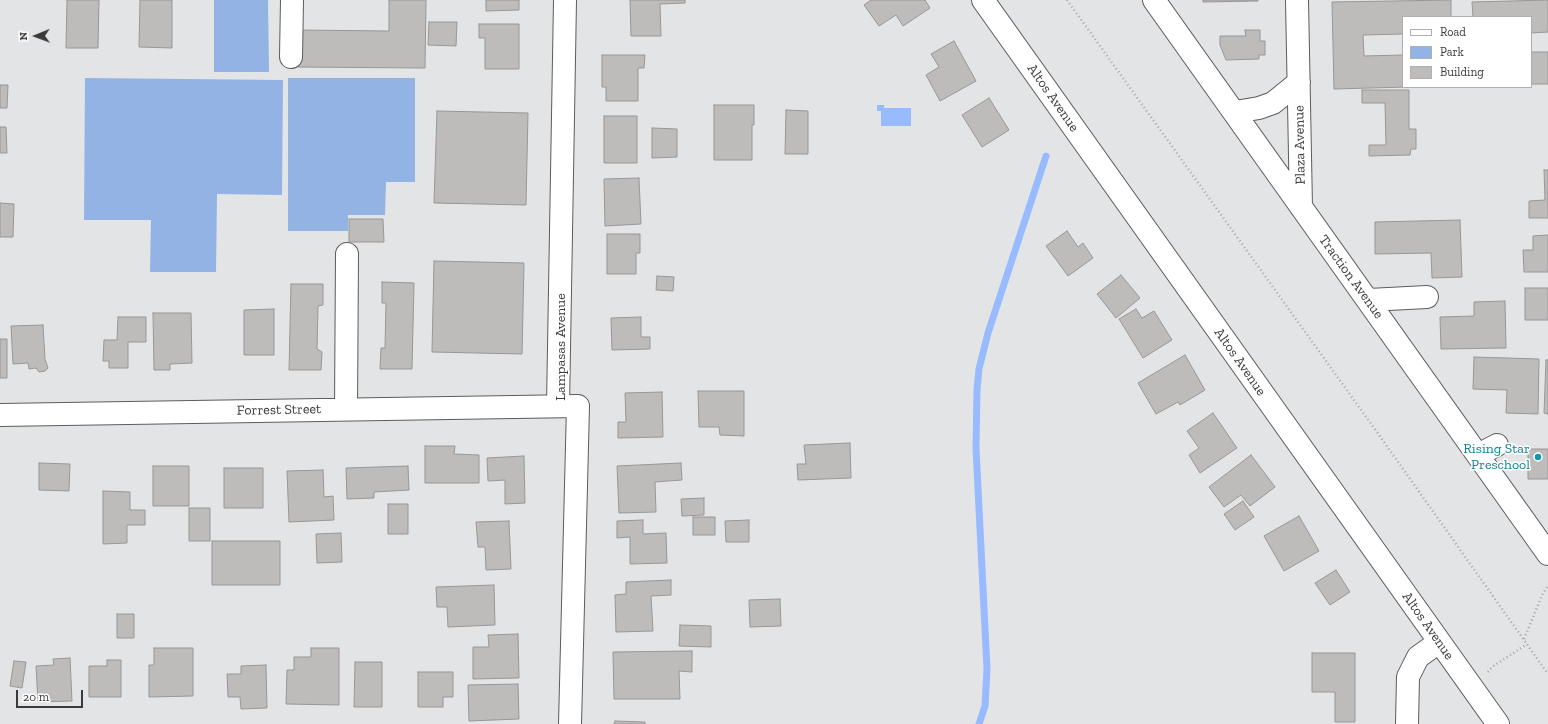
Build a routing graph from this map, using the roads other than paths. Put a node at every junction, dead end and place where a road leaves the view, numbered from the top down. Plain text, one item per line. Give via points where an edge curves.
1 (292, 0) edge
2 (565, 0) edge
3 (983, 0) edge
4 (1154, 0) edge
5 (1297, 0) edge
6 (291, 57) dead end
7 (1299, 82) junction
8 (1235, 112) junction
9 (1301, 207) junction
10 (347, 254) dead end
11 (1427, 297) dead end
12 (1369, 300) junction
13 (558, 406) junction
14 (346, 409) junction
15 (0, 415) edge
16 (1548, 554) edge
17 (1439, 642) junction
18 (570, 724) edge
19 (1406, 724) edge
20 (1498, 724) edge

1 - 6 street
2 - 13 street, Lampasas Avenue
3 - 17 street, Altos Avenue
4 - 8 street, Traction Avenue
5 - 7 street, Plaza Avenue
7 - 8 street, Plaza Avenue via 1273,103
7 - 9 street, Plaza Avenue
8 - 9 street, Traction Avenue
9 - 12 street, Traction Avenue
10 - 14 street
11 - 12 street
12 - 16 street, Traction Avenue via 1488,450
13 - 14 street, Forrest Street
13 - 18 street, Lampasas Avenue via 578,406
14 - 15 street, Forrest Street
17 - 19 street via 1418,657 1408,677
17 - 20 street, Altos Avenue

